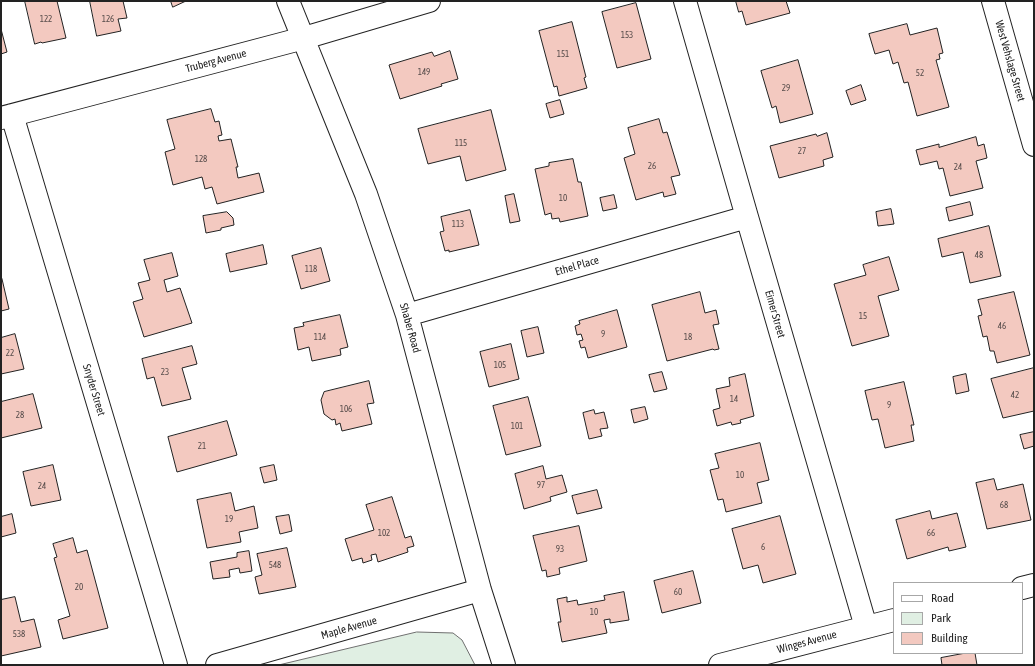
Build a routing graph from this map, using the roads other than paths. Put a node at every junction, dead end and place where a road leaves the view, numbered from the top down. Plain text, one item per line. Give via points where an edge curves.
1 (288, 1) edge
2 (429, 1) edge
3 (685, 1) edge
4 (993, 1) edge
5 (304, 38) junction
6 (7, 116) edge
7 (1034, 145) edge
8 (747, 217) junction
9 (407, 315) junction
10 (1034, 585) edge
11 (1023, 588) edge
12 (480, 590) junction
13 (893, 620) edge
14 (866, 627) junction
15 (176, 665) edge
16 (217, 665) edge
17 (504, 665) edge
18 (720, 665) edge

1 - 5 street, Shaber Road
2 - 5 street, Truberg Avenue
3 - 8 street, Eimer Street
4 - 7 street, West Vehslage Street
5 - 6 street, Truberg Avenue
5 - 9 street, Shaber Road via 366,194
6 - 15 street, Snyder Street
8 - 9 street, Ethel Place
8 - 14 street, Eimer Street
9 - 12 street, Shaber Road
10 - 11 street
12 - 16 street, Maple Avenue
12 - 17 street, Shaber Road
13 - 14 street, Winges Avenue
14 - 18 street, Winges Avenue

